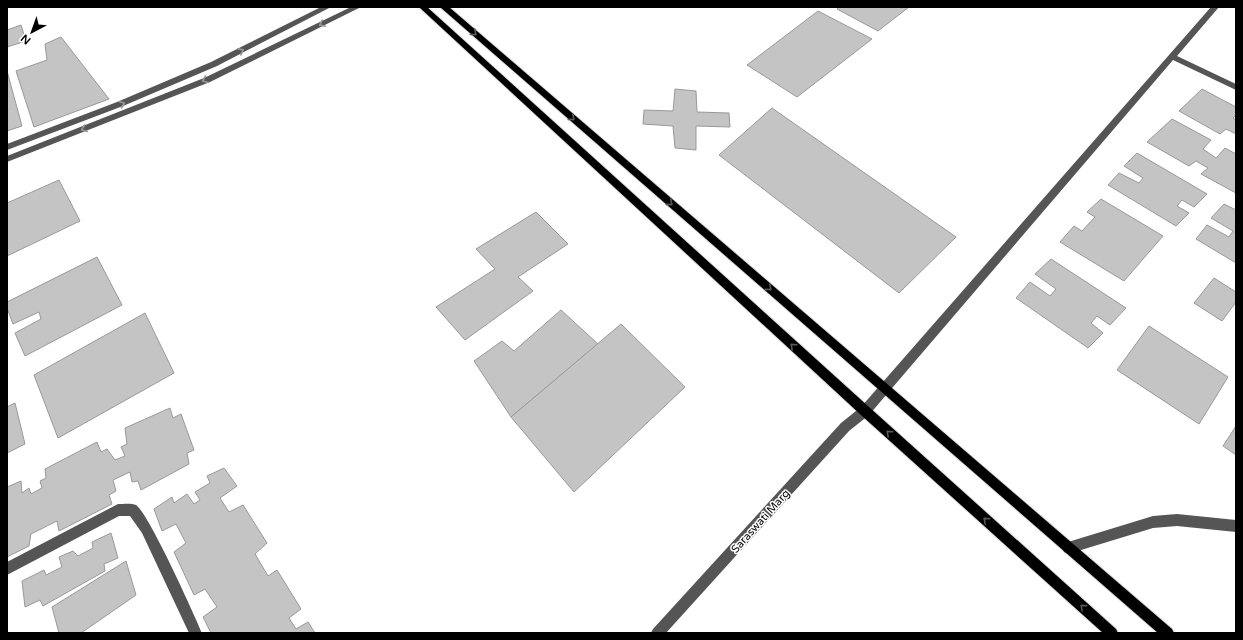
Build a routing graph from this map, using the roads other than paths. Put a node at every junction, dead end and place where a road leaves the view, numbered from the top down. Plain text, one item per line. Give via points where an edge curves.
1 (327, 7) edge
2 (357, 7) edge
3 (423, 7) edge
4 (444, 7) edge
5 (1215, 7) edge
6 (1173, 57) junction
7 (1236, 87) edge
8 (7, 147) edge
9 (7, 159) edge
10 (885, 388) junction
11 (865, 411) junction
12 (1236, 526) edge
13 (1068, 548) junction
14 (7, 568) edge
15 (196, 633) edge
16 (657, 633) edge
17 (1112, 633) edge
18 (1168, 633) edge

8 -> 1 street via 120,104 214,64
2 -> 9 street via 207,80
11 -> 3 main road
4 -> 10 main road
5 - 6 street, Saraswati Marg
6 - 7 street
6 - 10 street, Saraswati Marg
10 - 11 street, Saraswati Marg
10 - 13 main road
11 - 16 street, Saraswati Marg via 840,432
17 -> 11 main road
12 - 13 street via 1177,520 1153,522
13 - 18 main road
14 - 15 street via 118,510 133,510 146,529

